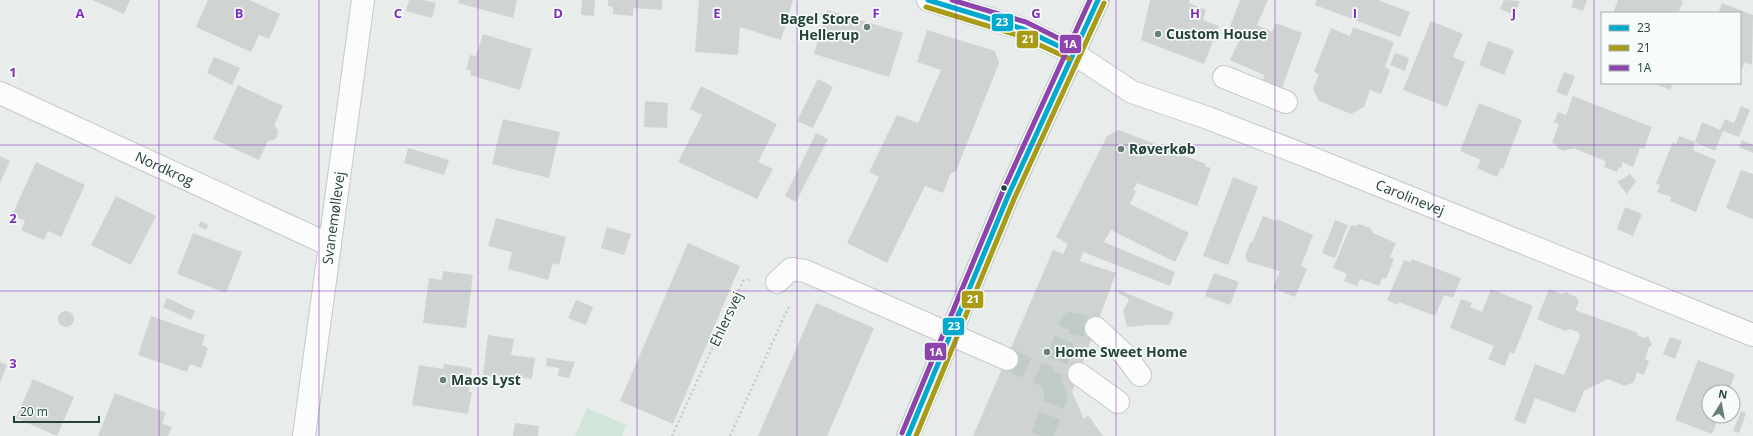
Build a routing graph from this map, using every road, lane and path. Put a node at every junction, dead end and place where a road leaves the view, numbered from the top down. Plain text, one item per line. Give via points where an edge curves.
1 (363, 0) edge
2 (928, 0) edge
3 (1098, 0) edge
4 (1073, 53) junction
5 (1224, 77) dead end
6 (0, 93) edge
7 (1286, 102) dead end
8 (330, 245) junction
9 (777, 282) junction
10 (1096, 328) tunnel mouth
11 (951, 335) junction
12 (1753, 335) edge
13 (1007, 359) tunnel mouth
14 (1079, 374) dead end
15 (1140, 375) dead end
16 (1118, 402) dead end
17 (304, 436) edge
18 (672, 436) edge
19 (730, 436) edge
20 (908, 436) edge

1 - 8 street, Svanemøllevej
2 - 4 street, Carolinevej via 1023,29
3 - 4 main road
4 - 11 main road via 1008,196
4 - 12 street, Carolinevej via 1132,92 1314,159
5 - 7 street
6 - 8 street, Nordkrog
8 - 17 street, Svanemøllevej
9 - 11 street via 791,269 805,271
9 - 18 path, Ehlersvej via 762,277 743,281
9 - 19 path via 791,301
10 - 15 street via 1126,355
11 - 13 street
11 - 20 main road
14 - 16 street

